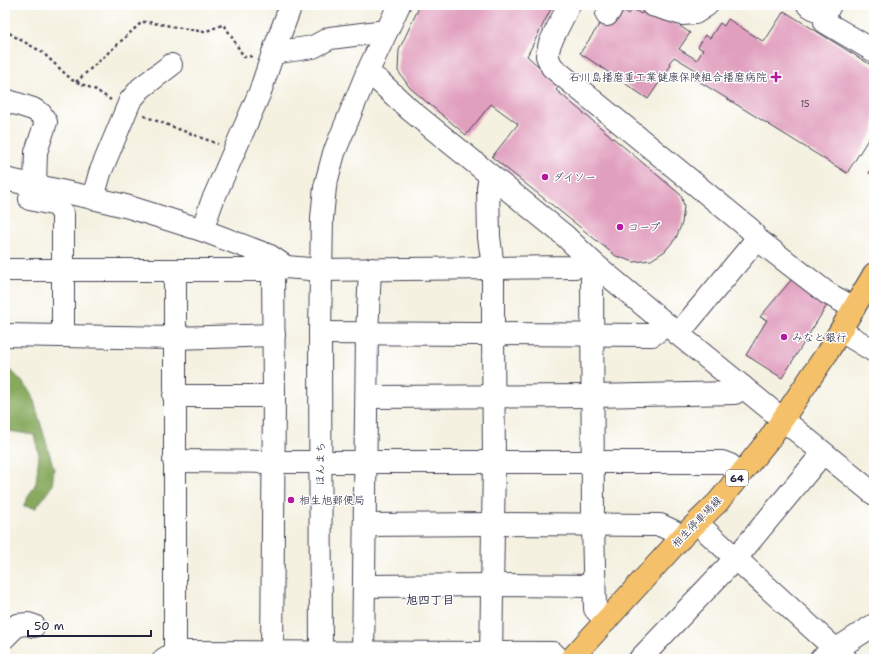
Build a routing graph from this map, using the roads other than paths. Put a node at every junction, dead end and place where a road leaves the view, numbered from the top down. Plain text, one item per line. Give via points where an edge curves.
1 (291, 5) edge
2 (399, 5) edge
3 (570, 5) edge
4 (652, 5) edge
5 (706, 5) edge
6 (821, 8) edge
7 (386, 31) junction
8 (874, 50) edge
9 (272, 53) junction
10 (171, 65) dead end
11 (367, 73) junction
12 (5, 100) edge
13 (490, 175) junction
14 (5, 179) edge
15 (35, 186) junction
16 (5, 194) edge
17 (93, 198) junction
18 (202, 230) junction
19 (757, 239) junction
20 (592, 262) junction
21 (493, 267) junction
22 (279, 269) junction
23 (370, 269) junction
24 (5, 270) edge
25 (63, 270) junction
26 (175, 270) junction
27 (321, 270) junction
28 (874, 274) edge
29 (854, 308) junction
30 (671, 329) junction
31 (840, 331) junction
32 (320, 333) junction
33 (493, 333) junction
34 (367, 334) junction
35 (5, 335) edge
36 (274, 335) junction
37 (593, 335) junction
38 (63, 336) junction
39 (174, 338) junction
40 (874, 351) edge
41 (743, 388) junction
42 (174, 396) junction
43 (274, 396) junction
44 (493, 396) junction
45 (593, 396) junction
46 (367, 397) junction
47 (783, 420) junction
48 (823, 453) junction
49 (174, 461) junction
50 (274, 462) junction
51 (320, 462) junction
52 (366, 462) junction
53 (494, 462) junction
54 (593, 462) junction
55 (740, 475) junction
56 (874, 494) edge
57 (493, 524) junction
58 (365, 525) junction
59 (593, 525) junction
60 (689, 531) junction
61 (736, 558) junction
62 (492, 585) junction
63 (364, 586) junction
64 (594, 586) junction
65 (606, 621) junction
66 (874, 625) edge
67 (34, 626) dead end
68 (5, 637) edge
69 (272, 655) edge
70 (169, 656) edge
71 (320, 656) edge
72 (363, 656) edge
73 (491, 656) edge
74 (834, 656) edge
75 (559, 659) edge
76 (570, 659) edge
77 (640, 659) edge

1 - 9 street
2 - 7 street, ほんまち
3 - 19 street via 550,43 548,56 552,67 750,230
4 - 5 street via 682,14 695,13
6 - 8 street via 825,22
7 - 9 street via 330,38 313,47
7 - 11 street, ほんまち
9 - 18 street via 260,92
10 - 17 street via 141,88 130,101 100,173
11 - 13 street via 380,81 410,110
11 - 27 street, ほんまち via 334,153 325,187
12 - 15 street via 33,109 41,114 46,122 36,152
13 - 20 street via 564,235
13 - 21 street via 489,237
14 - 15 street
15 - 17 street
16 - 25 street via 57,205 64,214
17 - 18 street
18 - 22 street via 270,256
19 - 29 street via 828,293
19 - 30 street
20 - 21 street via 575,267
20 - 30 street
20 - 37 street
21 - 23 street
21 - 33 street
22 - 26 street
22 - 27 street
22 - 36 street
23 - 27 street
23 - 34 street
24 - 25 street
25 - 26 street
25 - 38 street
26 - 39 street
27 - 32 street, ほんまち
28 - 29 main road, 相生停車場線 / 64
29 - 31 main road, 相生停車場線 / 64
30 - 37 street via 658,331 652,335
30 - 41 street
31 - 40 street
31 - 47 main road, 相生停車場線 / 64
32 - 34 street
32 - 51 street, ほんまち
33 - 34 street
33 - 37 street
33 - 44 street
34 - 46 street
35 - 38 street
36 - 39 street
36 - 43 street
37 - 45 street
38 - 39 street
39 - 42 street
41 - 45 street via 736,393
41 - 47 street
42 - 43 street
42 - 49 street
43 - 50 street
44 - 45 street
44 - 46 street
44 - 53 street
45 - 54 street
46 - 52 street
47 - 48 street
47 - 55 main road, 相生停車場線 / 64
48 - 56 street
48 - 61 street
49 - 50 street
49 - 70 street
50 - 51 street
50 - 69 street
51 - 52 street
51 - 71 street, ほんまち
52 - 53 street
52 - 58 street
53 - 54 street
53 - 57 street
54 - 55 street via 722,462 730,465
54 - 59 street
55 - 60 main road, 相生停車場線 / 64
57 - 58 street
57 - 59 street
57 - 62 street
58 - 63 street
59 - 60 street via 660,525 673,531
59 - 64 street
60 - 61 street
60 - 65 main road, 相生停車場線 / 64
61 - 74 street
61 - 77 street
62 - 63 street
62 - 64 street
62 - 73 street
63 - 72 street
64 - 65 street via 595,609
65 - 76 main road, 相生停車場線 / 64
66 - 74 street
67 - 68 street via 18,624
69 - 70 street
69 - 71 street
71 - 72 street
72 - 73 street
73 - 75 street via 552,653

